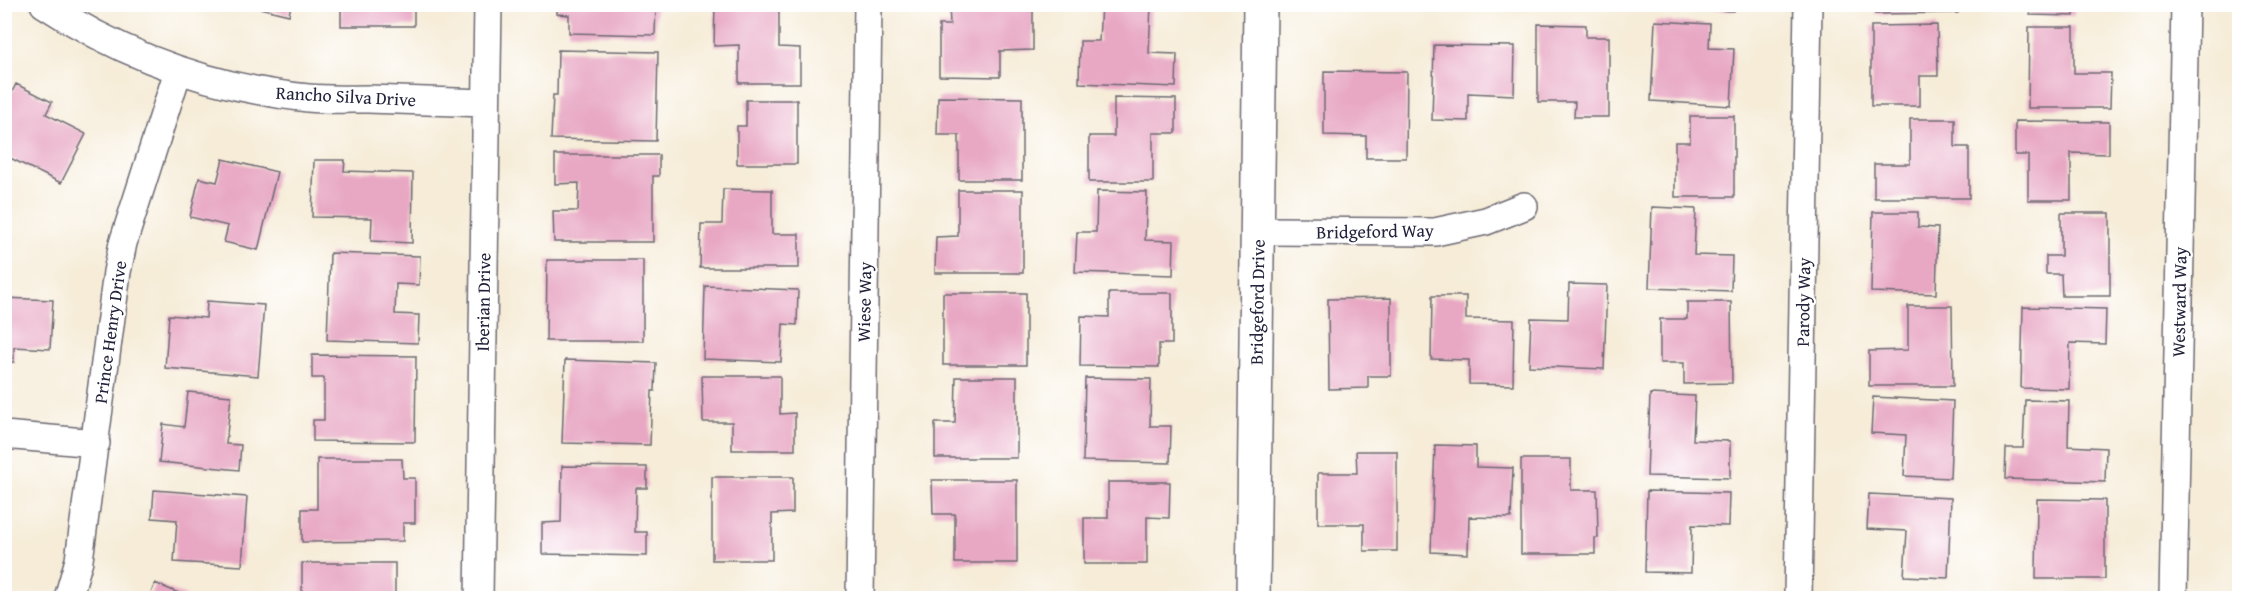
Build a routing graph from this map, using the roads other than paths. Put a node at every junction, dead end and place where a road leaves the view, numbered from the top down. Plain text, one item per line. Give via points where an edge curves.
1 (44, 4) edge
2 (488, 4) edge
3 (868, 4) edge
4 (1260, 4) edge
5 (1808, 4) edge
6 (2185, 4) edge
7 (178, 71) junction
8 (486, 103) junction
9 (1524, 206) dead end
10 (1258, 231) junction
11 (4, 435) edge
12 (96, 442) junction
13 (68, 598) edge
14 (478, 598) edge
15 (860, 598) edge
16 (1253, 598) edge
17 (1798, 598) edge
18 (2173, 598) edge

1 - 7 street, Rancho Silva Drive via 124,50
2 - 8 street, Iberian Drive
3 - 15 street, Wiese Way
4 - 10 street, Bridgeford Drive
5 - 17 street, Parody Way
6 - 18 street, Westward Way
7 - 8 street, Rancho Silva Drive via 253,90 310,98
7 - 12 street, Prince Henry Drive via 123,243
8 - 14 street, Iberian Drive
9 - 10 street, Bridgeford Way via 1486,221 1435,232
10 - 16 street, Bridgeford Drive
11 - 12 street
12 - 13 street, Prince Henry Drive via 79,560

